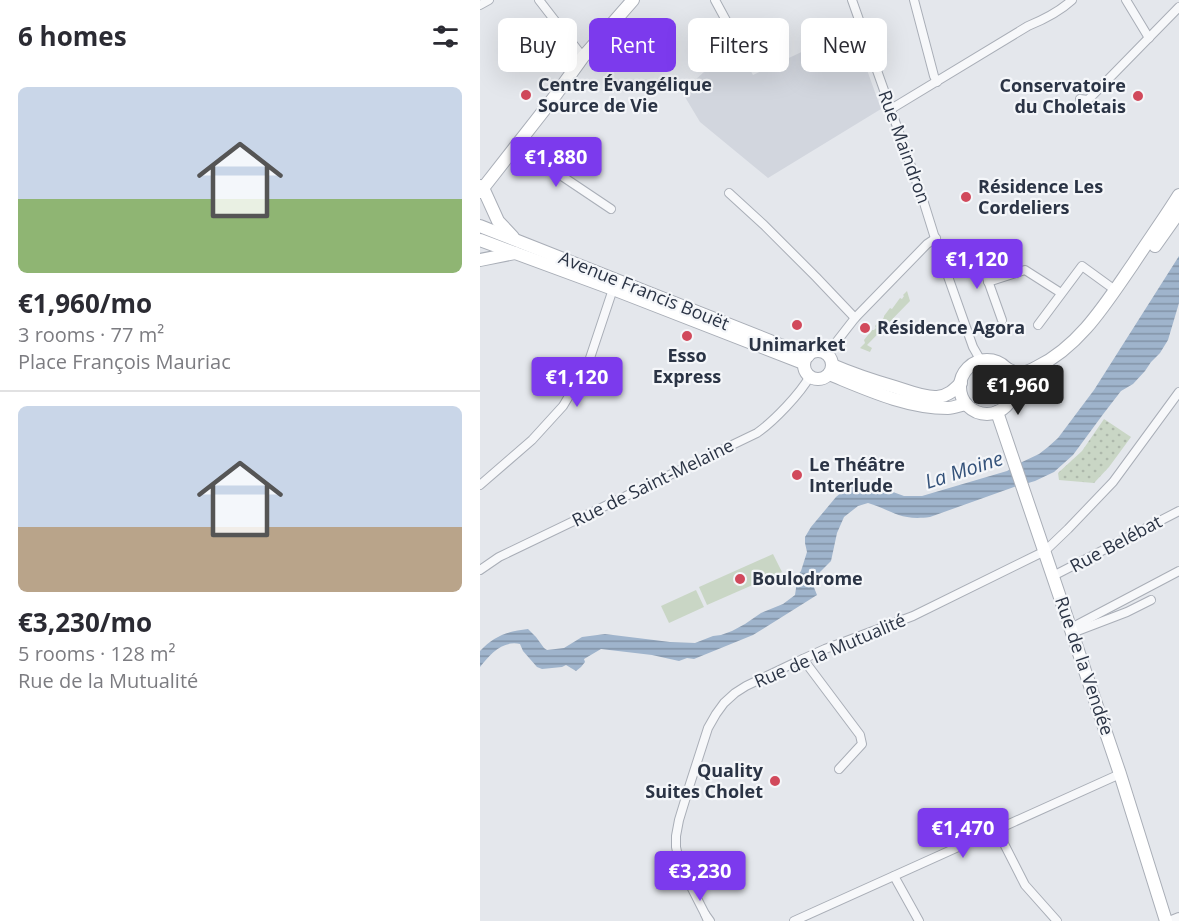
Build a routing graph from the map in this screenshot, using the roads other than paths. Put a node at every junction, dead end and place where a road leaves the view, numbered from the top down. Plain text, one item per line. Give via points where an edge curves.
1 (489, 0) edge
2 (539, 0) edge
3 (633, 0) edge
4 (715, 0) edge
5 (852, 0) edge
6 (914, 0) edge
7 (1072, 0) edge
8 (1125, 0) edge
9 (480, 6) edge
10 (1179, 7) edge
11 (725, 18) edge
12 (1149, 38) junction
13 (583, 57) junction
14 (937, 82) junction
15 (1080, 99) dead end
16 (891, 109) junction
17 (517, 146) junction
18 (481, 189) edge
19 (729, 193) dead end
20 (1179, 195) edge
21 (611, 209) dead end
22 (1179, 212) edge
23 (480, 226) edge
24 (514, 238) junction
25 (936, 238) junction
26 (480, 240) edge
27 (515, 253) junction
28 (480, 260) edge
29 (947, 272) junction
30 (988, 282) junction
31 (613, 289) junction
32 (1115, 290) junction
33 (1061, 293) junction
34 (855, 318) junction
35 (1002, 320) dead end
36 (1038, 325) dead end
37 (806, 360) junction
38 (981, 362) junction
39 (829, 364) junction
40 (1007, 369) junction
41 (810, 376) junction
42 (961, 382) junction
43 (1179, 392) edge
44 (1013, 396) junction
45 (966, 404) junction
46 (997, 412) junction
47 (480, 485) edge
48 (1179, 511) edge
49 (1045, 551) junction
50 (480, 570) edge
51 (1179, 571) edge
52 (1053, 576) junction
53 (1151, 600) dead end
54 (1072, 631) junction
55 (802, 659) junction
56 (839, 769) dead end
57 (1120, 774) junction
58 (997, 830) junction
59 (894, 876) junction
60 (1179, 917) edge
61 (707, 919) edge
62 (794, 921) edge
63 (919, 921) edge
64 (1058, 921) edge
65 (1168, 921) edge

1 - 9 street
2 - 13 street
3 - 13 main road
4 - 11 street
5 - 16 street, Rue Maindron
6 - 14 street
7 - 14 street
8 - 12 street
10 - 12 street
12 - 15 street via 1088,100
13 - 17 main road
14 - 16 street
16 - 25 street, Rue Maindron
17 - 18 main road
17 - 21 street
18 - 24 main road via 498,220
19 - 34 street
20 - 32 main road
22 - 44 main road via 1086,337 1058,363 1021,385
23 - 24 main road, Avenue Francis Bouët
24 - 37 main road, Avenue Francis Bouët
25 - 29 street, Rue Maindron
25 - 34 street
26 - 27 main road, Avenue Francis Bouët
27 - 28 main road
27 - 31 main road, Avenue Francis Bouët
29 - 30 street via 981,261
29 - 38 street, Rue Maindron
30 - 33 street via 1025,270
30 - 35 street
31 - 37 main road, Avenue Francis Bouët
31 - 47 street via 588,364 563,406 532,440
32 - 33 street via 1082,266
32 - 40 main road via 1062,352 1032,370 1018,373
33 - 36 street
34 - 39 street
37 - 39 main road via 819,351
37 - 41 main road
38 - 40 main road via 995,362
38 - 42 main road via 968,369
39 - 41 main road via 821,378
39 - 42 main road via 928,396 946,394
39 - 45 main road via 892,399 950,408
40 - 44 main road via 1013,381
41 - 50 street, Rue de Saint-Melaine via 757,433
42 - 45 main road
43 - 49 street, Rue de la Mutualité via 1113,482
44 - 46 main road
45 - 46 main road via 981,414
46 - 49 main road, Rue de la Vendée
48 - 52 street, Rue Belébat
49 - 52 main road, Rue de la Vendée
49 - 55 street, Rue de la Mutualité via 913,616
51 - 54 street
52 - 54 main road, Rue de la Vendée
53 - 54 street
54 - 57 main road, Rue de la Vendée
55 - 56 street via 860,735 862,744
55 - 61 street, Rue de la Mutualité via 735,693 708,728 676,836 680,865
57 - 58 street
57 - 65 main road, Rue de la Vendée
58 - 59 street
58 - 64 street via 1025,885
59 - 62 street
59 - 63 street
60 - 65 street, Rue de la Vendée

